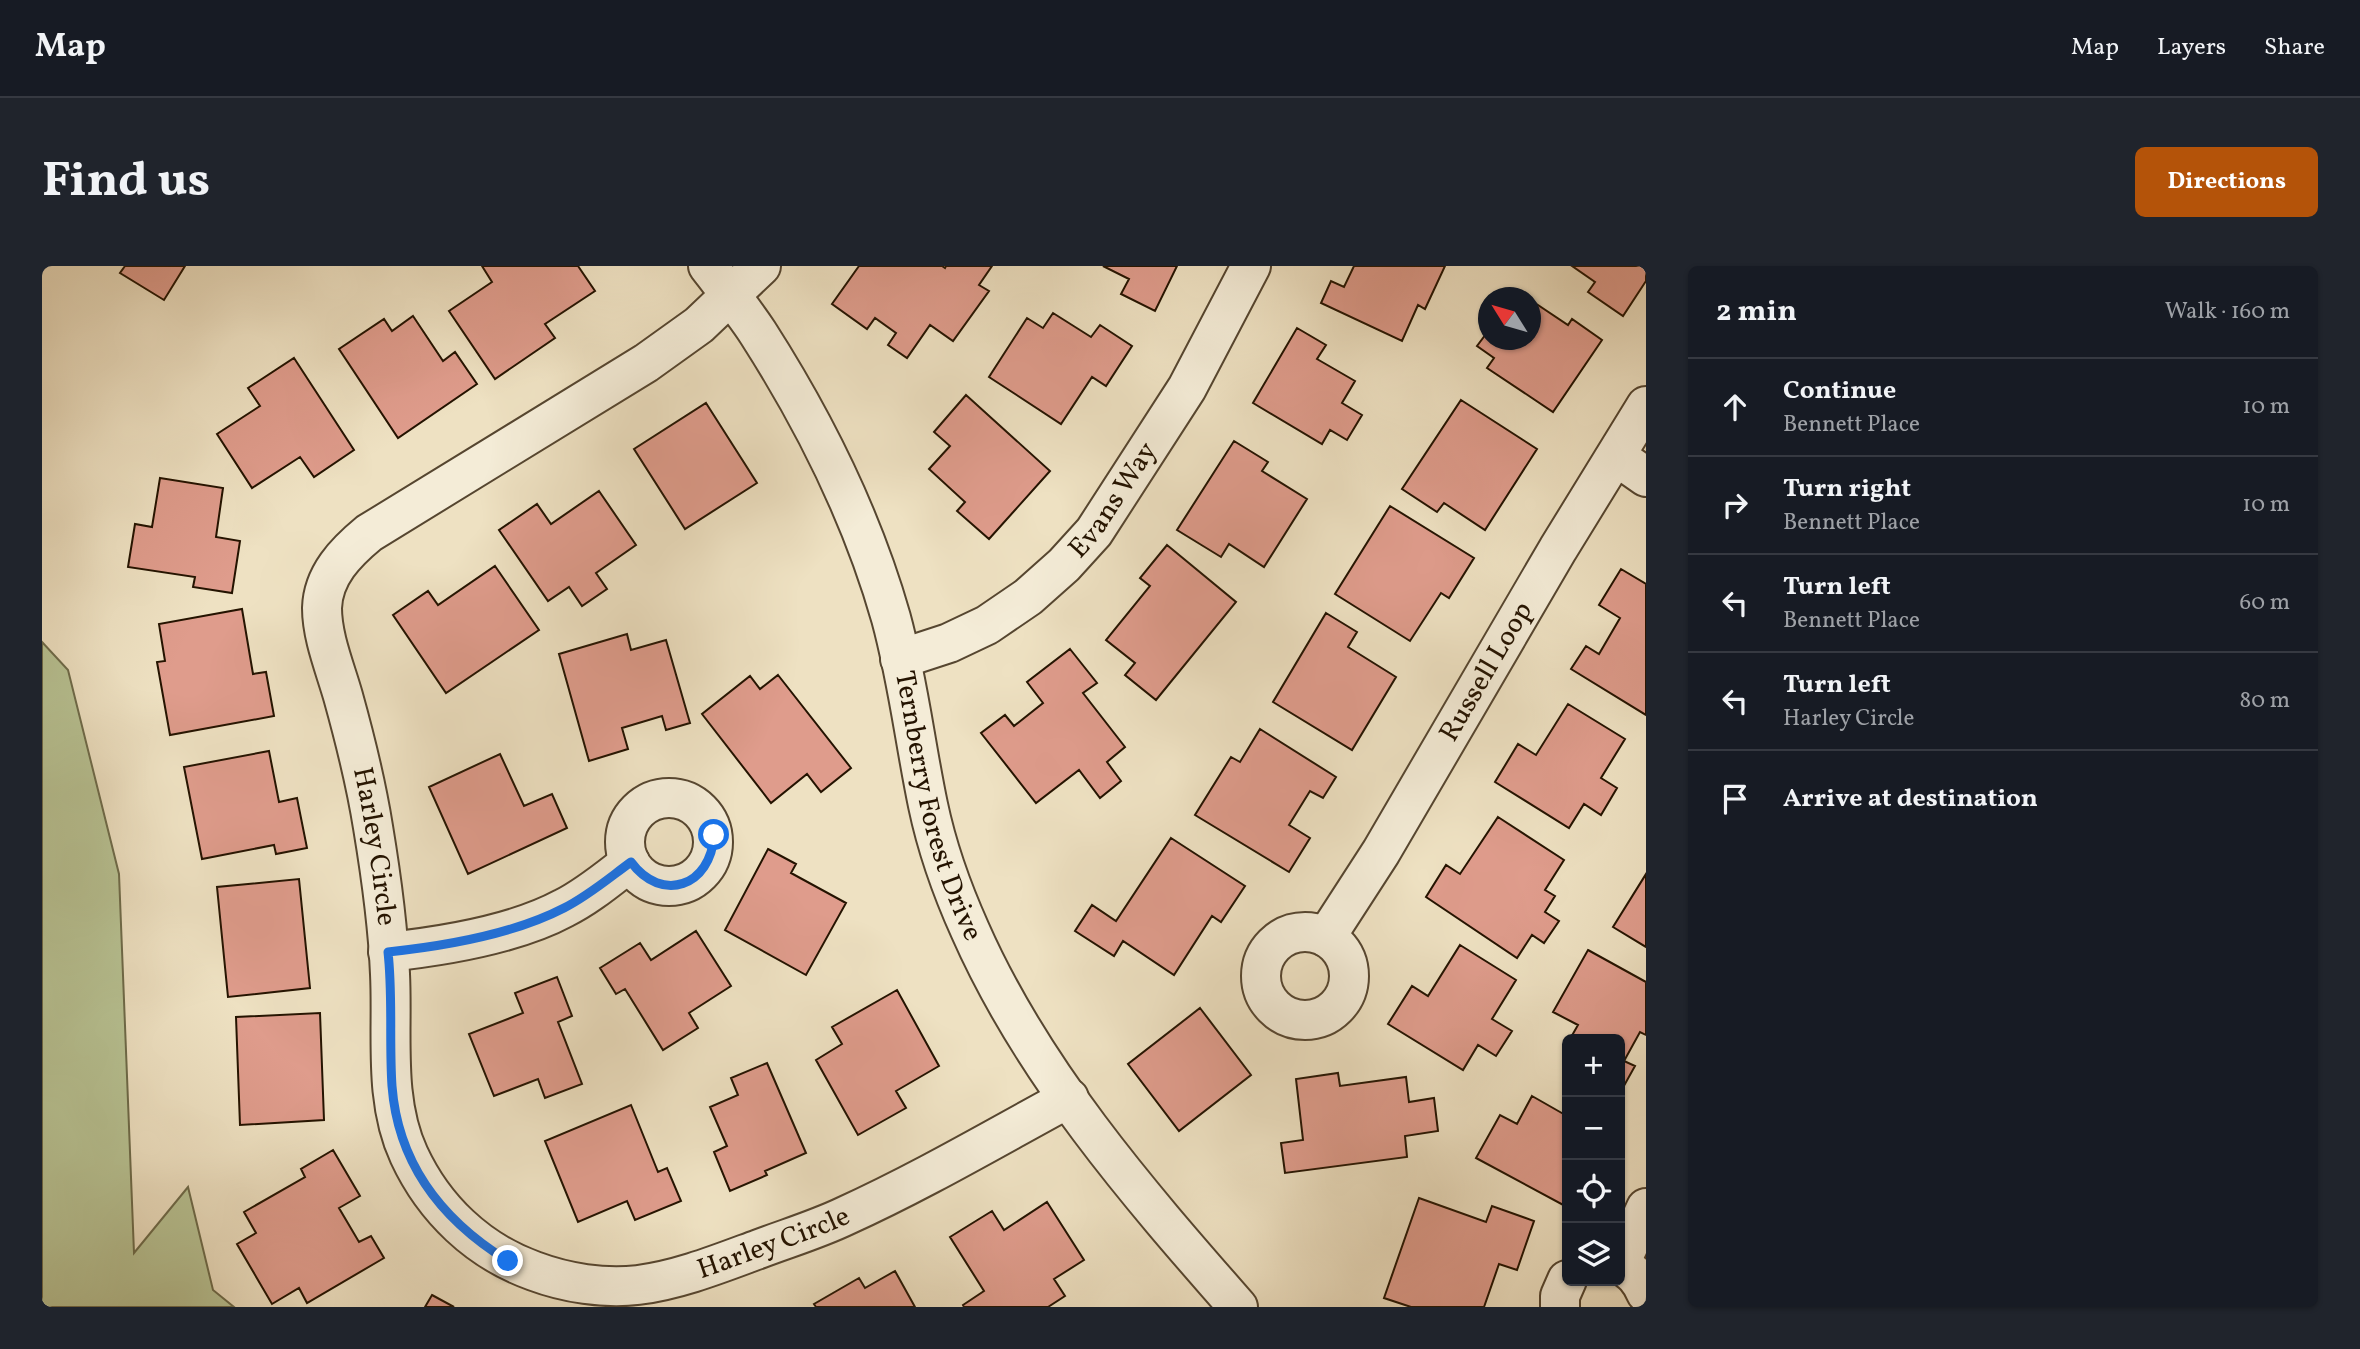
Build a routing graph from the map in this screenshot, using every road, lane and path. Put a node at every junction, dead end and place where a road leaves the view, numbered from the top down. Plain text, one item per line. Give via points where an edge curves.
1 (761, 266) edge
2 (1251, 266) edge
3 (719, 281) edge
4 (1646, 406) edge
5 (1631, 467) edge
6 (900, 659) junction
7 (631, 862) dead end
8 (1326, 937) dead end
9 (388, 952) junction
10 (1069, 1098) junction
11 (1646, 1208) edge
12 (1625, 1253) edge
13 (1625, 1267) edge
14 (1564, 1286) edge
15 (1646, 1293) edge
16 (1238, 1307) edge
17 (1560, 1307) edge

1 - 3 street, Harley Circle
2 - 6 street, Evans Way via 1187,388 1094,532 1028,597 987,625
3 - 6 street, Ternberry Forest Drive via 756,330 836,471 868,546
3 - 9 street, Harley Circle via 698,325 646,363 369,533 339,562 327,583 323,627 373,824
4 - 5 street, Russell Loop
5 - 8 street, Russell Loop via 1545,572
6 - 10 street, Ternberry Forest Drive via 928,806 946,870 1001,995
7 - 9 street via 564,908 535,920 440,947
9 - 10 street, Harley Circle via 394,1097 407,1152 457,1224 480,1243 508,1261 568,1281 638,1285 721,1263 843,1217
10 - 16 street, Ternberry Forest Drive
11 - 12 street
13 - 15 street
14 - 17 street

